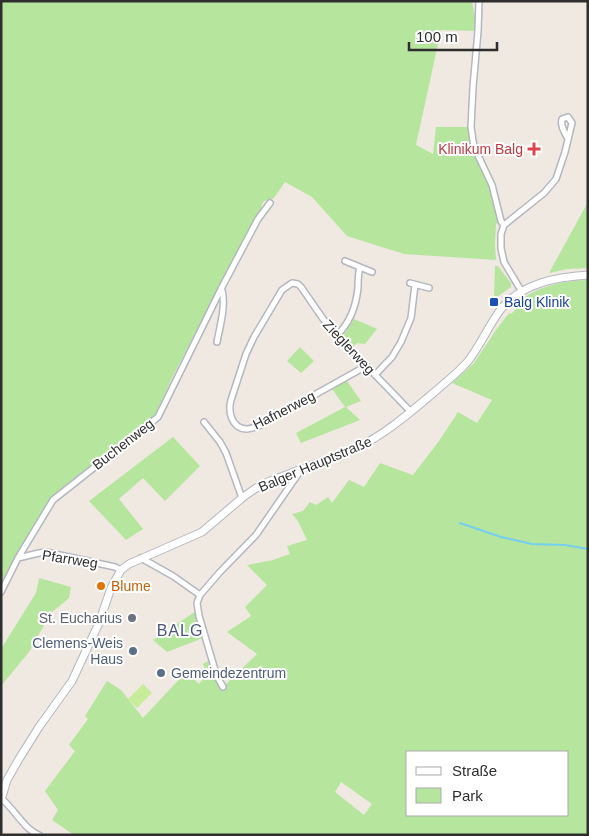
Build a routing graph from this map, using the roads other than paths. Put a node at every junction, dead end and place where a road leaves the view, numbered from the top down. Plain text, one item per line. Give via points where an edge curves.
1 (479, 1) edge
2 (568, 139) dead end
3 (270, 203) dead end
4 (504, 225) junction
5 (345, 261) dead end
6 (360, 267) junction
7 (372, 272) dead end
8 (588, 275) edge
9 (290, 284) joint
10 (429, 288) dead end
11 (221, 289) junction
12 (522, 292) junction
13 (336, 335) junction
14 (217, 342) dead end
15 (364, 365) junction
16 (375, 375) junction
17 (411, 412) junction
18 (204, 422) dead end
19 (301, 469) junction
20 (242, 498) junction
21 (18, 558) junction
22 (141, 558) junction
23 (122, 570) junction
24 (1, 592) edge
25 (200, 595) junction
26 (223, 687) dead end
27 (2, 800) edge
28 (39, 835) edge

1 - 4 street via 471,126 474,147 492,185
2 - 4 street via 556,179 544,193
3 - 11 street, Buchenweg
4 - 12 street via 501,234 504,262
5 - 6 street
6 - 7 street
6 - 13 street via 353,311 343,330
8 - 12 street, Balger Hauptstraße via 551,280
9 - 13 street, Zieglerweg via 301,287
9 - 15 street, Hafnerweg via 282,290 246,354 229,407 236,425 246,429 259,426
10 - 16 street via 412,284 411,318 392,357
11 - 14 street via 222,313
11 - 21 street, Buchenweg via 158,417 53,500
12 - 17 street, Balger Hauptstraße via 500,310 458,372
13 - 15 street, Zieglerweg
15 - 16 street, Zieglerweg
16 - 17 street, Zieglerweg
17 - 19 street, Balger Hauptstraße via 368,443
18 - 20 street via 226,453
19 - 20 street, Balger Hauptstraße via 270,481
19 - 25 street via 256,535
20 - 22 street, Balger Hauptstraße via 202,532
21 - 23 street, Pfarrweg via 46,552
21 - 24 street, Buchenweg
22 - 23 street, Balger Hauptstraße
22 - 25 street
23 - 27 street, Balger Hauptstraße via 111,588 99,624 72,681 19,759 7,780
25 - 26 street via 197,603 199,616
27 - 28 street via 30,830

